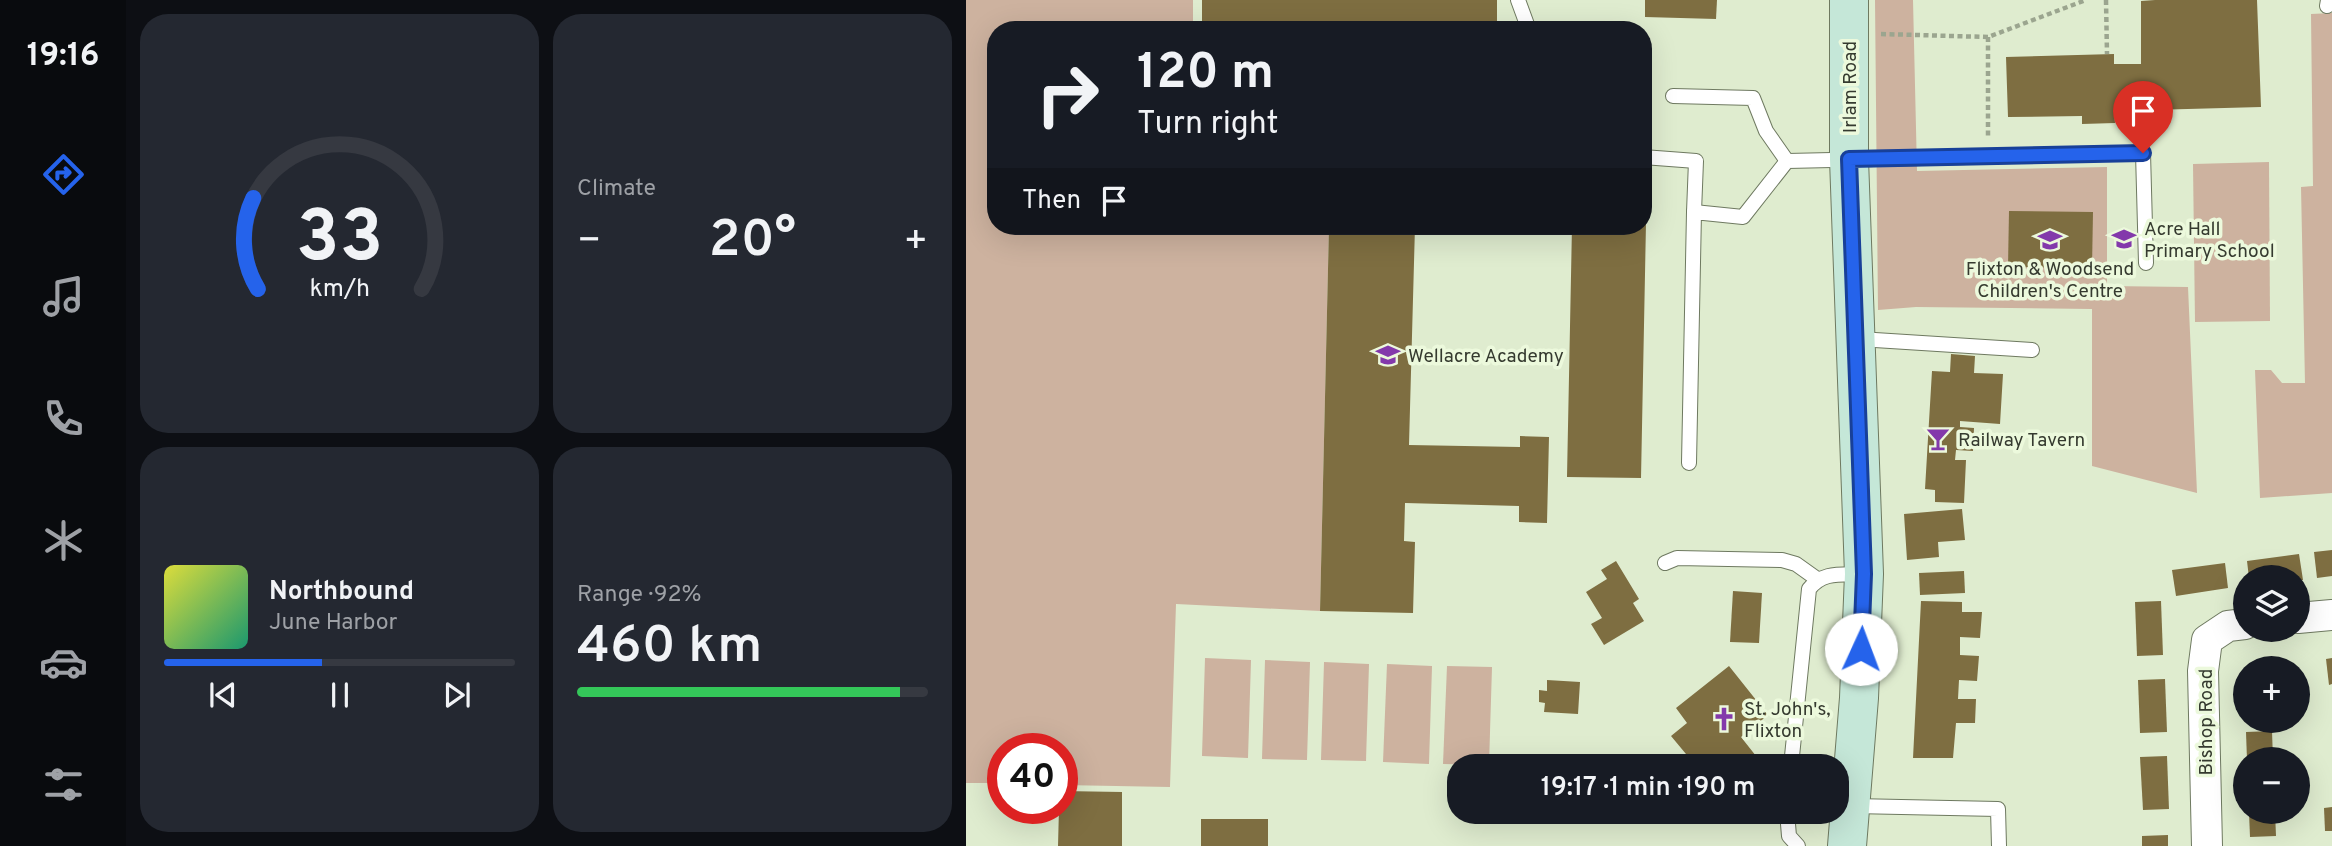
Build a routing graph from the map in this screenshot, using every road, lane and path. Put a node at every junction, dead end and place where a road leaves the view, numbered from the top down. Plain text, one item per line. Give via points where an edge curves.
1 (1518, 0) edge
2 (2087, 0) edge
3 (2106, 0) edge
4 (1849, 16) edge
5 (1526, 21) edge
6 (1988, 37) junction
7 (2107, 54) dead end
8 (1673, 96) dead end
9 (1988, 157) junction
10 (1652, 158) edge
11 (1849, 159) junction
12 (1787, 161) junction
13 (1694, 212) junction
14 (2146, 263) dead end
15 (1855, 339) junction
16 (2032, 350) dead end
17 (1689, 463) dead end
18 (1665, 563) dead end
19 (1864, 574) junction
20 (1817, 579) junction
21 (2332, 615) edge
22 (2310, 617) edge
23 (2233, 625) edge
24 (1792, 754) edge
25 (1851, 806) junction
26 (1788, 824) edge
27 (1798, 846) edge
28 (1847, 846) edge
29 (1999, 846) edge
30 (2207, 846) edge

1 - 5 lane
2 - 6 path
3 - 7 path
4 - 6 path
4 - 11 street, Irlam Road
6 - 9 path
8 - 12 lane via 1754,98 1766,131
9 - 11 lane
9 - 14 lane via 2143,153
10 - 13 lane via 1696,161
11 - 12 lane
11 - 15 street, Irlam Road
12 - 13 lane via 1743,217
13 - 17 lane
15 - 16 lane
15 - 19 street, Irlam Road
18 - 20 lane via 1677,558 1782,560
19 - 20 lane
19 - 25 street, Irlam Road
20 - 24 lane via 1809,589 1805,617
21 - 22 street
23 - 30 street, Bishop Road via 2207,640 2203,671
25 - 28 street, Irlam Road
25 - 29 lane via 1998,809
26 - 27 lane via 1789,835

